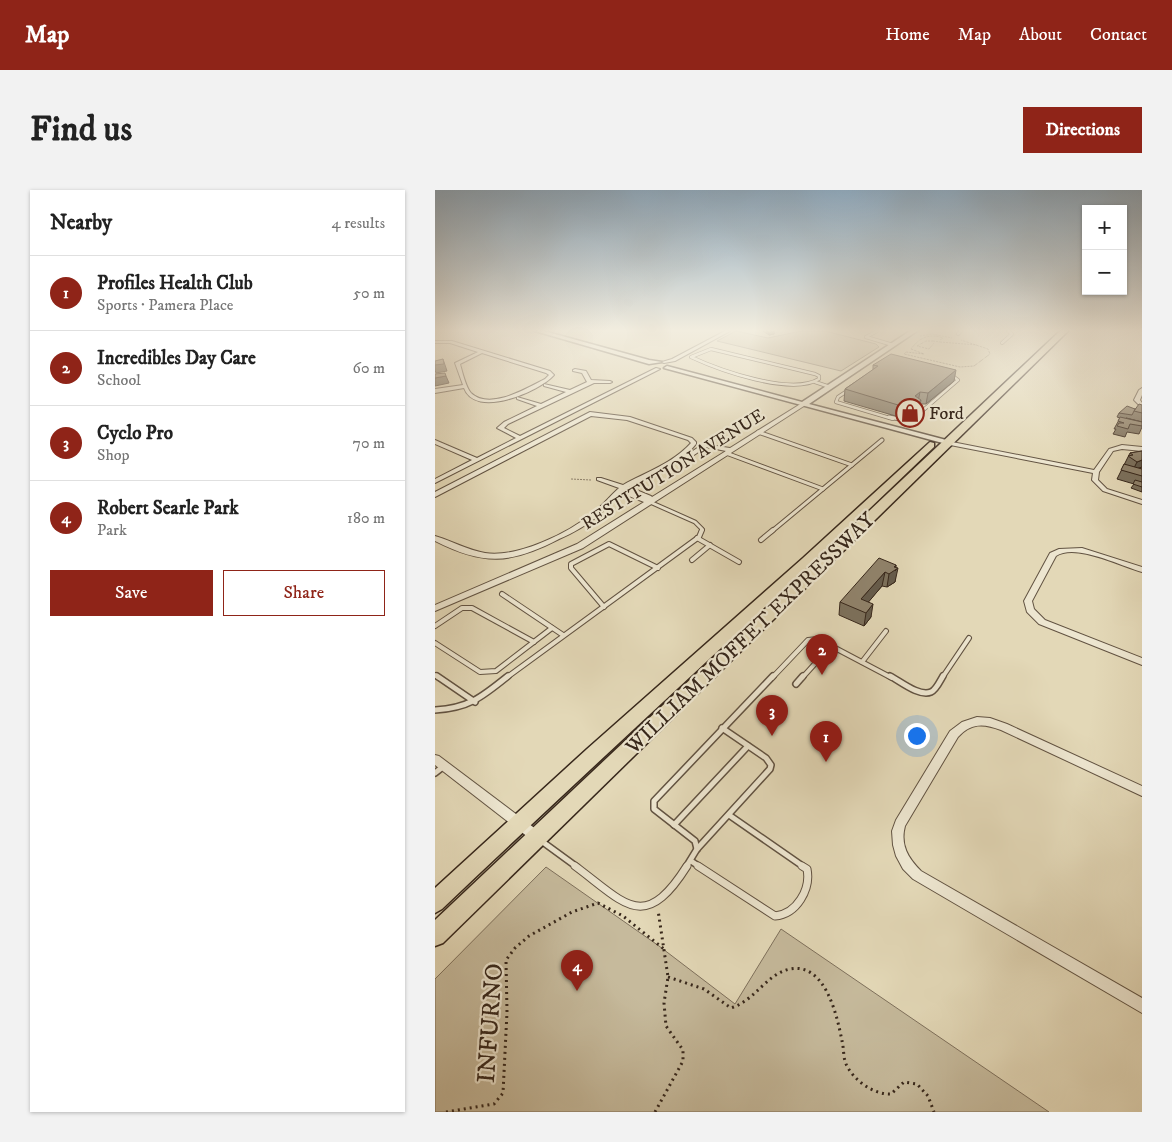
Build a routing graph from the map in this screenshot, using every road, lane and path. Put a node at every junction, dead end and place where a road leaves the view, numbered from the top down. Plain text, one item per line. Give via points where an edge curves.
1 (462, 374) edge
2 (550, 374) edge
3 (585, 374) edge
4 (644, 374) edge
5 (695, 374) edge
6 (745, 374) edge
7 (815, 374) edge
8 (848, 374) edge
9 (874, 374) edge
10 (941, 374) edge
11 (1012, 374) edge
12 (1016, 374) edge
13 (957, 378) joint
14 (609, 382) dead end
15 (815, 382) junction
16 (590, 383) junction
17 (547, 384) dead end
18 (465, 386) junction
19 (829, 386) junction
20 (1142, 390) edge
21 (435, 391) edge
22 (570, 392) junction
23 (519, 398) dead end
24 (804, 404) junction
25 (542, 406) junction
26 (1142, 406) edge
27 (758, 432) junction
28 (520, 438) junction
29 (882, 440) dead end
30 (435, 442) edge
31 (942, 442) junction
32 (1142, 449) edge
33 (728, 452) junction
34 (477, 460) junction
35 (852, 465) junction
36 (666, 472) dead end
37 (1096, 472) junction
38 (571, 479) dead end
39 (599, 479) joint
40 (435, 481) edge
41 (622, 489) junction
42 (823, 489) junction
43 (435, 495) edge
44 (650, 502) junction
45 (1142, 502) edge
46 (435, 538) edge
47 (697, 538) junction
48 (761, 540) dead end
49 (710, 545) junction
50 (692, 560) dead end
51 (739, 562) dead end
52 (658, 568) junction
53 (1142, 570) edge
54 (502, 594) dead end
55 (435, 608) edge
56 (604, 608) junction
57 (435, 626) edge
58 (552, 628) junction
59 (886, 631) dead end
60 (563, 635) junction
61 (969, 638) dead end
62 (534, 642) junction
63 (435, 643) edge
64 (831, 646) junction
65 (863, 662) junction
66 (1142, 662) edge
67 (435, 675) edge
68 (796, 684) dead end
69 (475, 702) junction
70 (435, 710) edge
71 (722, 728) junction
72 (748, 746) junction
73 (438, 766) edge
74 (1142, 791) edge
75 (729, 815) junction
76 (520, 824) junction
77 (674, 825) junction
78 (537, 837) junction
79 (899, 847) joint
80 (697, 849) junction
81 (691, 861) junction
82 (442, 892) edge
83 (657, 903) junction
84 (435, 935) edge
85 (664, 949) junction
86 (668, 977) junction
87 (1142, 1006) edge
88 (446, 1112) edge
89 (655, 1112) edge
90 (934, 1112) edge

1 - 18 street
2 - 18 street via 492,402 471,396
3 - 16 street
4 - 28 street
5 - 24 street
6 - 15 lane via 782,384
7 - 15 lane via 819,377
8 - 19 street, RESTITUTION AVENUE
9 - 13 lane via 836,400 840,404 909,421
10 - 13 lane
11 - 31 main road, WILLIAM MOFFET EXPRESSWAY
12 - 31 main road, WILLIAM MOFFET EXPRESSWAY
14 - 16 street
15 - 19 lane
16 - 22 street
17 - 22 street
18 - 21 street
19 - 24 street, RESTITUTION AVENUE
20 - 26 street via 1137,400
22 - 25 street
23 - 25 street
24 - 27 street, RESTITUTION AVENUE
24 - 31 street
25 - 28 street via 500,428
27 - 33 street, RESTITUTION AVENUE
27 - 35 lane
28 - 34 street
29 - 35 lane
30 - 34 street
31 - 37 street
31 - 76 main road, WILLIAM MOFFET EXPRESSWAY via 593,754
31 - 78 main road, WILLIAM MOFFET EXPRESSWAY
32 - 37 street via 1114,449
33 - 36 street via 701,446
33 - 42 lane
33 - 44 street, RESTITUTION AVENUE
34 - 40 street
35 - 42 lane
37 - 45 street via 1096,482 1105,490
38 - 39 path
39 - 41 street
41 - 43 street via 678,458 694,443 628,418 590,414
41 - 44 street via 628,495
41 - 46 street via 596,514 567,533 511,555 478,554
42 - 48 lane
44 - 47 lane via 700,525 701,533
44 - 55 street, RESTITUTION AVENUE via 580,546
47 - 49 lane
47 - 52 lane
49 - 50 lane
49 - 51 lane
52 - 56 lane
52 - 56 lane via 609,544 571,564
53 - 66 street via 1087,552 1067,549 1053,555 1028,605 1033,614 1049,626
54 - 58 lane
56 - 60 lane
57 - 62 lane via 462,608 472,608
58 - 60 lane
58 - 62 lane
59 - 65 lane
60 - 69 lane
61 - 65 lane via 929,693 918,691
62 - 63 lane via 488,674
64 - 65 lane
64 - 68 lane
64 - 71 lane via 814,638 808,640
67 - 69 lane
69 - 70 lane via 455,709
71 - 72 lane
71 - 77 lane via 654,801 654,809
72 - 75 lane via 771,765 768,773
72 - 77 lane
73 - 76 street
74 - 79 street via 1004,727 972,721 954,734 904,818 898,831
75 - 80 lane
75 - 81 lane via 807,868 809,881 791,912 775,916
76 - 78 street
76 - 82 main road, WILLIAM MOFFET EXPRESSWAY
77 - 80 lane via 695,841
78 - 83 lane via 625,903 642,908
78 - 84 main road, WILLIAM MOFFET EXPRESSWAY
79 - 87 street via 904,862 917,875
80 - 81 lane
81 - 83 lane
83 - 85 path
85 - 86 path
85 - 88 path, INFURNO via 620,915 596,903 569,913 525,938 507,957 505,964 507,1012 503,1093 497,1103 487,1108 478,1106
86 - 89 path via 664,1003 666,1026 683,1050 683,1061
86 - 90 path via 704,989 731,1008 749,1001 761,987 787,968 807,968 827,994 842,1038 847,1065 853,1073 881,1094 891,1094 907,1081 916,1084 927,1092

